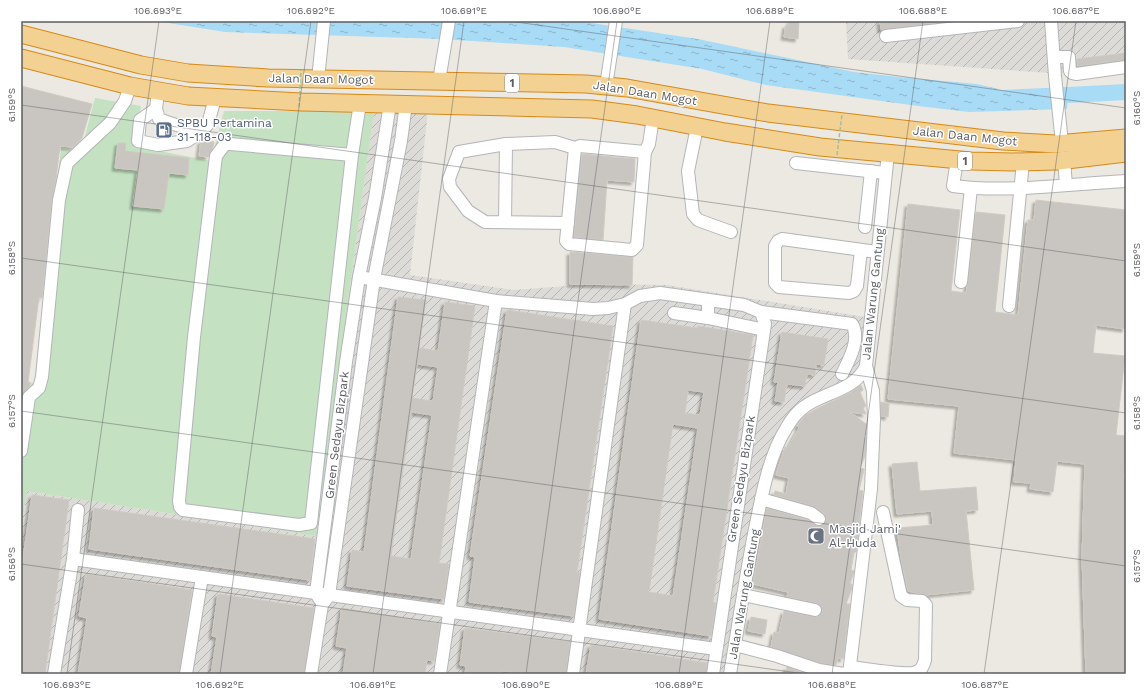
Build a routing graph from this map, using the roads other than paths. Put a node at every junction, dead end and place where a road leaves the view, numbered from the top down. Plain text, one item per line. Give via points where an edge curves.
1 (324, 21) edge
2 (449, 21) edge
3 (616, 21) edge
4 (1018, 21) edge
5 (1051, 21) edge
6 (21, 34) edge
7 (886, 36) dead end
8 (41, 39) junction
9 (82, 49) junction
10 (1054, 56) junction
11 (28, 60) edge
12 (1126, 67) edge
13 (74, 72) junction
14 (440, 75) junction
15 (318, 79) junction
16 (130, 86) junction
17 (606, 86) junction
18 (158, 92) junction
19 (215, 98) junction
20 (680, 98) junction
21 (360, 103) junction
22 (398, 104) junction
23 (729, 107) junction
24 (156, 109) junction
25 (654, 118) junction
26 (675, 123) junction
27 (697, 127) junction
28 (203, 130) junction
29 (725, 132) junction
30 (1061, 137) junction
31 (1126, 138) edge
32 (506, 144) junction
33 (575, 148) junction
34 (645, 152) junction
35 (888, 153) junction
36 (1126, 153) edge
37 (352, 155) junction
38 (957, 160) junction
39 (1064, 160) junction
40 (1023, 162) junction
41 (796, 163) dead end
42 (871, 171) junction
43 (885, 173) junction
44 (1126, 181) edge
45 (1066, 185) junction
46 (971, 188) junction
47 (1022, 188) junction
48 (505, 222) junction
49 (568, 223) junction
50 (865, 227) dead end
51 (731, 232) dead end
52 (861, 250) junction
53 (877, 252) junction
54 (359, 277) junction
55 (374, 279) junction
56 (961, 282) dead end
57 (708, 300) junction
58 (496, 301) junction
59 (624, 304) junction
60 (1009, 306) dead end
61 (761, 312) junction
62 (674, 314) dead end
63 (708, 318) junction
64 (764, 330) junction
65 (866, 366) junction
66 (842, 374) dead end
67 (25, 397) edge
68 (21, 451) edge
69 (761, 499) junction
70 (78, 510) dead end
71 (883, 512) dead end
72 (819, 518) dead end
73 (73, 559) junction
74 (202, 577) junction
75 (316, 593) junction
76 (329, 595) junction
77 (743, 595) junction
78 (322, 605) junction
79 (815, 610) dead end
80 (449, 612) junction
81 (579, 630) junction
82 (735, 645) junction
83 (716, 649) junction
84 (847, 672) edge
85 (54, 674) edge
86 (186, 674) edge
87 (311, 674) edge
88 (440, 674) edge
89 (572, 674) edge
90 (713, 674) edge
91 (730, 674) edge

1 - 15 street
2 - 14 street
3 - 17 street
4 - 7 street
5 - 10 street
6 - 8 highway, Jalan Daan Mogot / 1
8 - 9 highway, Jalan Daan Mogot / 1
8 - 11 highway via 48,47 45,58 41,61
9 - 13 highway via 76,50 69,58 68,63
9 - 15 highway, Jalan Daan Mogot / 1 via 141,65 188,73
10 - 12 street via 1069,57 1070,71 1076,74
10 - 30 street
11 - 13 highway, Jalan Daan Mogot / 1
13 - 16 highway, Jalan Daan Mogot / 1
14 - 15 highway, Jalan Daan Mogot / 1
14 - 17 highway, Jalan Daan Mogot / 1
16 - 18 highway, Jalan Daan Mogot / 1
16 - 67 street via 125,101 110,123 66,163 59,200 42,377 39,388
17 - 20 highway, Jalan Daan Mogot / 1
18 - 19 highway, Jalan Daan Mogot / 1
18 - 24 street
19 - 21 highway, Jalan Daan Mogot / 1
19 - 28 street via 208,124
20 - 23 highway, Jalan Daan Mogot / 1
20 - 26 highway via 688,106 688,112 686,118
21 - 22 highway, Jalan Daan Mogot / 1
21 - 37 street
22 - 25 highway, Jalan Daan Mogot / 1 via 569,108 613,111
22 - 54 street, Green Sedayu Bizpark
22 - 55 street, Green Sedayu Bizpark via 401,141
23 - 29 highway via 719,113 717,118 718,124
23 - 30 highway, Jalan Daan Mogot / 1 via 1003,141
24 - 28 street via 159,119
24 - 28 street via 140,120 138,141 158,145 187,141
25 - 26 highway, Jalan Daan Mogot / 1
25 - 34 street
26 - 27 highway, Jalan Daan Mogot / 1
27 - 29 highway, Jalan Daan Mogot / 1
27 - 51 street via 688,171 693,214 698,220
29 - 35 highway, Jalan Daan Mogot / 1 via 820,147
30 - 31 highway, Jalan Daan Mogot / 1
32 - 33 street via 555,142
32 - 48 street
32 - 48 street via 459,152 449,179 450,187 468,211 485,222
33 - 34 street via 580,146
33 - 49 street
34 - 49 street via 637,246 632,250 569,244 566,241
35 - 38 highway, Jalan Daan Mogot / 1
35 - 43 street, Jalan Warung Gantung
36 - 39 highway, Jalan Daan Mogot / 1
37 - 37 street via 225,144 216,156 194,337 179,502 183,510 299,525 310,523
38 - 40 highway, Jalan Daan Mogot / 1
38 - 46 street via 953,186
39 - 40 highway, Jalan Daan Mogot / 1
39 - 45 street
40 - 47 street
41 - 42 street
42 - 43 street
42 - 50 street
43 - 53 street, Jalan Warung Gantung
44 - 45 street
45 - 47 street
46 - 47 street
46 - 56 street
47 - 60 street
48 - 49 street
52 - 52 street via 857,286 854,291 779,287 775,283 775,246 782,239
52 - 53 street
53 - 65 street, Jalan Warung Gantung
54 - 55 street
54 - 75 street, Green Sedayu Bizpark
55 - 58 street
55 - 76 street, Green Sedayu Bizpark
57 - 59 street via 660,294 640,296
57 - 61 street via 744,305
57 - 63 street
58 - 59 street via 593,309
58 - 80 street
59 - 81 street
61 - 64 street, Green Sedayu Bizpark
61 - 66 street via 852,324 855,339
62 - 63 street
63 - 64 street
64 - 83 street, Green Sedayu Bizpark
65 - 69 street, Jalan Warung Gantung via 863,373 849,385 803,407 786,427
65 - 84 street via 873,391 871,489
67 - 68 street
69 - 72 street via 811,513
69 - 77 street, Jalan Warung Gantung
70 - 73 street
71 - 84 street via 901,596 907,600 922,601 926,606 925,660 920,670 910,674
73 - 74 street
73 - 85 street
74 - 75 street
74 - 86 street
75 - 76 street
75 - 78 street
76 - 78 street, Green Sedayu Bizpark
76 - 80 street
77 - 79 street
77 - 82 street, Jalan Warung Gantung
78 - 87 street, Green Sedayu Bizpark
80 - 81 street
80 - 88 street
81 - 83 street
81 - 89 street
82 - 84 street via 819,670
82 - 91 street, Jalan Warung Gantung
83 - 90 street, Green Sedayu Bizpark

